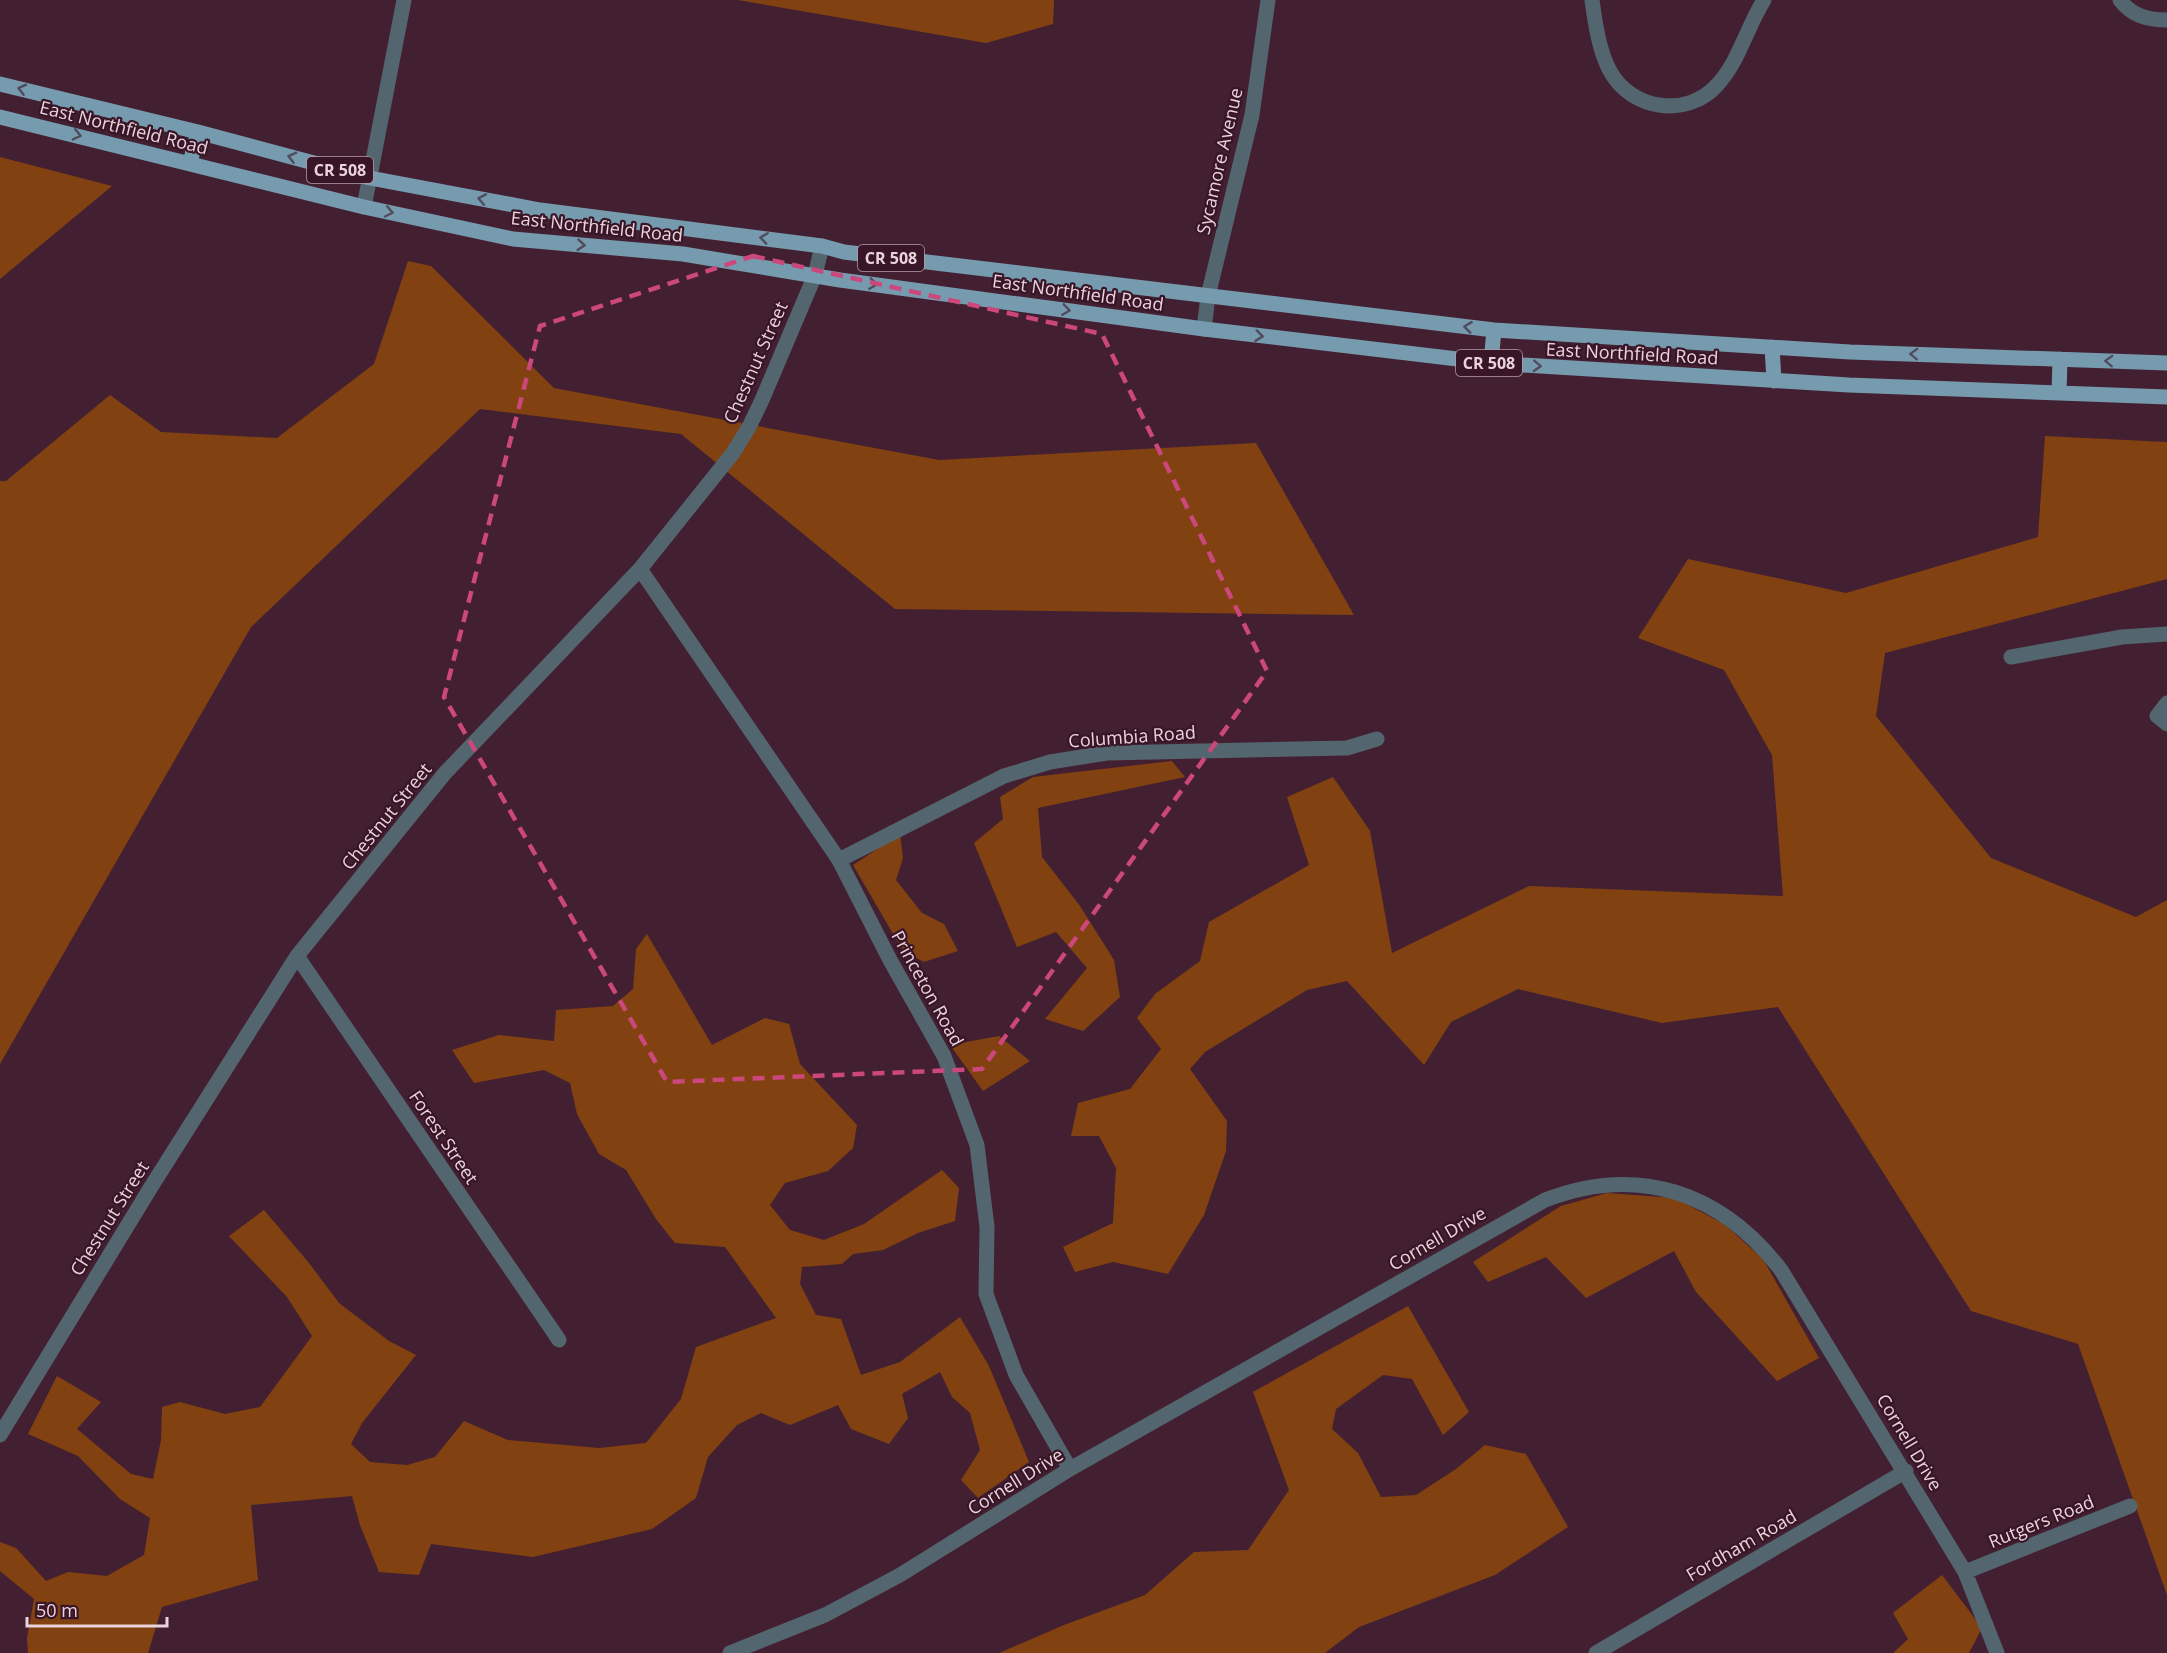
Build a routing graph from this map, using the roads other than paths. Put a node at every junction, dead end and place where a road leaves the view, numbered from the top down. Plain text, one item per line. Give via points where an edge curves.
1 (404, 0) edge
2 (1268, 0) edge
3 (1592, 0) edge
4 (1764, 0) edge
5 (2120, 0) edge
6 (2167, 20) edge
7 (0, 84) edge
8 (0, 117) edge
9 (198, 132) junction
10 (190, 163) junction
11 (370, 178) junction
12 (364, 207) junction
13 (822, 246) junction
14 (815, 274) junction
15 (1208, 296) junction
16 (1204, 329) junction
17 (1494, 330) junction
18 (1772, 347) junction
19 (2060, 359) junction
20 (1491, 363) junction
21 (2167, 363) edge
22 (1774, 381) junction
23 (2058, 393) junction
24 (2167, 397) edge
25 (640, 569) junction
26 (2167, 634) edge
27 (2011, 657) dead end
28 (2167, 703) edge
29 (2167, 724) edge
30 (1377, 739) dead end
31 (839, 860) junction
32 (297, 956) junction
33 (559, 1340) dead end
34 (0, 1435) edge
35 (1070, 1469) junction
36 (1906, 1471) junction
37 (2130, 1506) dead end
38 (1965, 1572) junction
39 (730, 1653) edge
40 (1596, 1653) edge
41 (1997, 1653) edge

1 - 11 street
2 - 15 street, Sycamore Avenue via 1252,114
3 - 4 street via 1604,57 1617,81 1639,99 1666,106 1694,101 1717,86
5 - 6 street via 2126,9 2148,20
9 -> 7 main road, East Northfield Road / CR 508
8 -> 10 main road, East Northfield Road / CR 508
9 - 10 main road
11 -> 9 main road, East Northfield Road / CR 508
10 - 12 main road, East Northfield Road / CR 508
11 - 12 street
13 -> 11 main road, East Northfield Road / CR 508 via 540,210
12 -> 14 main road, East Northfield Road / CR 508 via 513,239 683,254
13 - 14 street, Chestnut Street
13 - 15 main road, East Northfield Road / CR 508 via 844,252
14 -> 16 main road, East Northfield Road / CR 508
14 - 25 street, Chestnut Street via 750,427
15 - 16 street, Sycamore Avenue
17 -> 15 main road, East Northfield Road / CR 508
16 -> 20 main road, East Northfield Road / CR 508
17 - 18 main road, East Northfield Road / CR 508
17 - 20 main road
19 -> 18 main road, East Northfield Road / CR 508
18 - 22 main road
21 -> 19 main road, East Northfield Road / CR 508
19 - 23 main road
20 -> 22 main road, East Northfield Road / CR 508
22 - 23 main road, East Northfield Road / CR 508
23 - 24 main road, East Northfield Road / CR 508
25 - 31 street, Princeton Road
25 - 32 street, Chestnut Street via 446,773
26 - 27 street via 2122,637
28 - 29 street via 2157,716
30 - 31 street, Columbia Road via 1347,748 1107,753 1050,762 1004,776
31 - 35 street, Princeton Road via 944,1056 978,1145 987,1227 986,1294 1016,1375
32 - 33 street, Forest Street
32 - 34 street, Chestnut Street
35 - 36 street, Cornell Drive via 1545,1200 1583,1188 1623,1184 1662,1188 1700,1201 1734,1221 1756,1240 1780,1270
35 - 39 street, Cornell Drive via 890,1580 825,1615
36 - 38 street, Cornell Drive
36 - 40 street, Fordham Road
37 - 38 street, Rutgers Road
38 - 41 street, Cornell Drive

